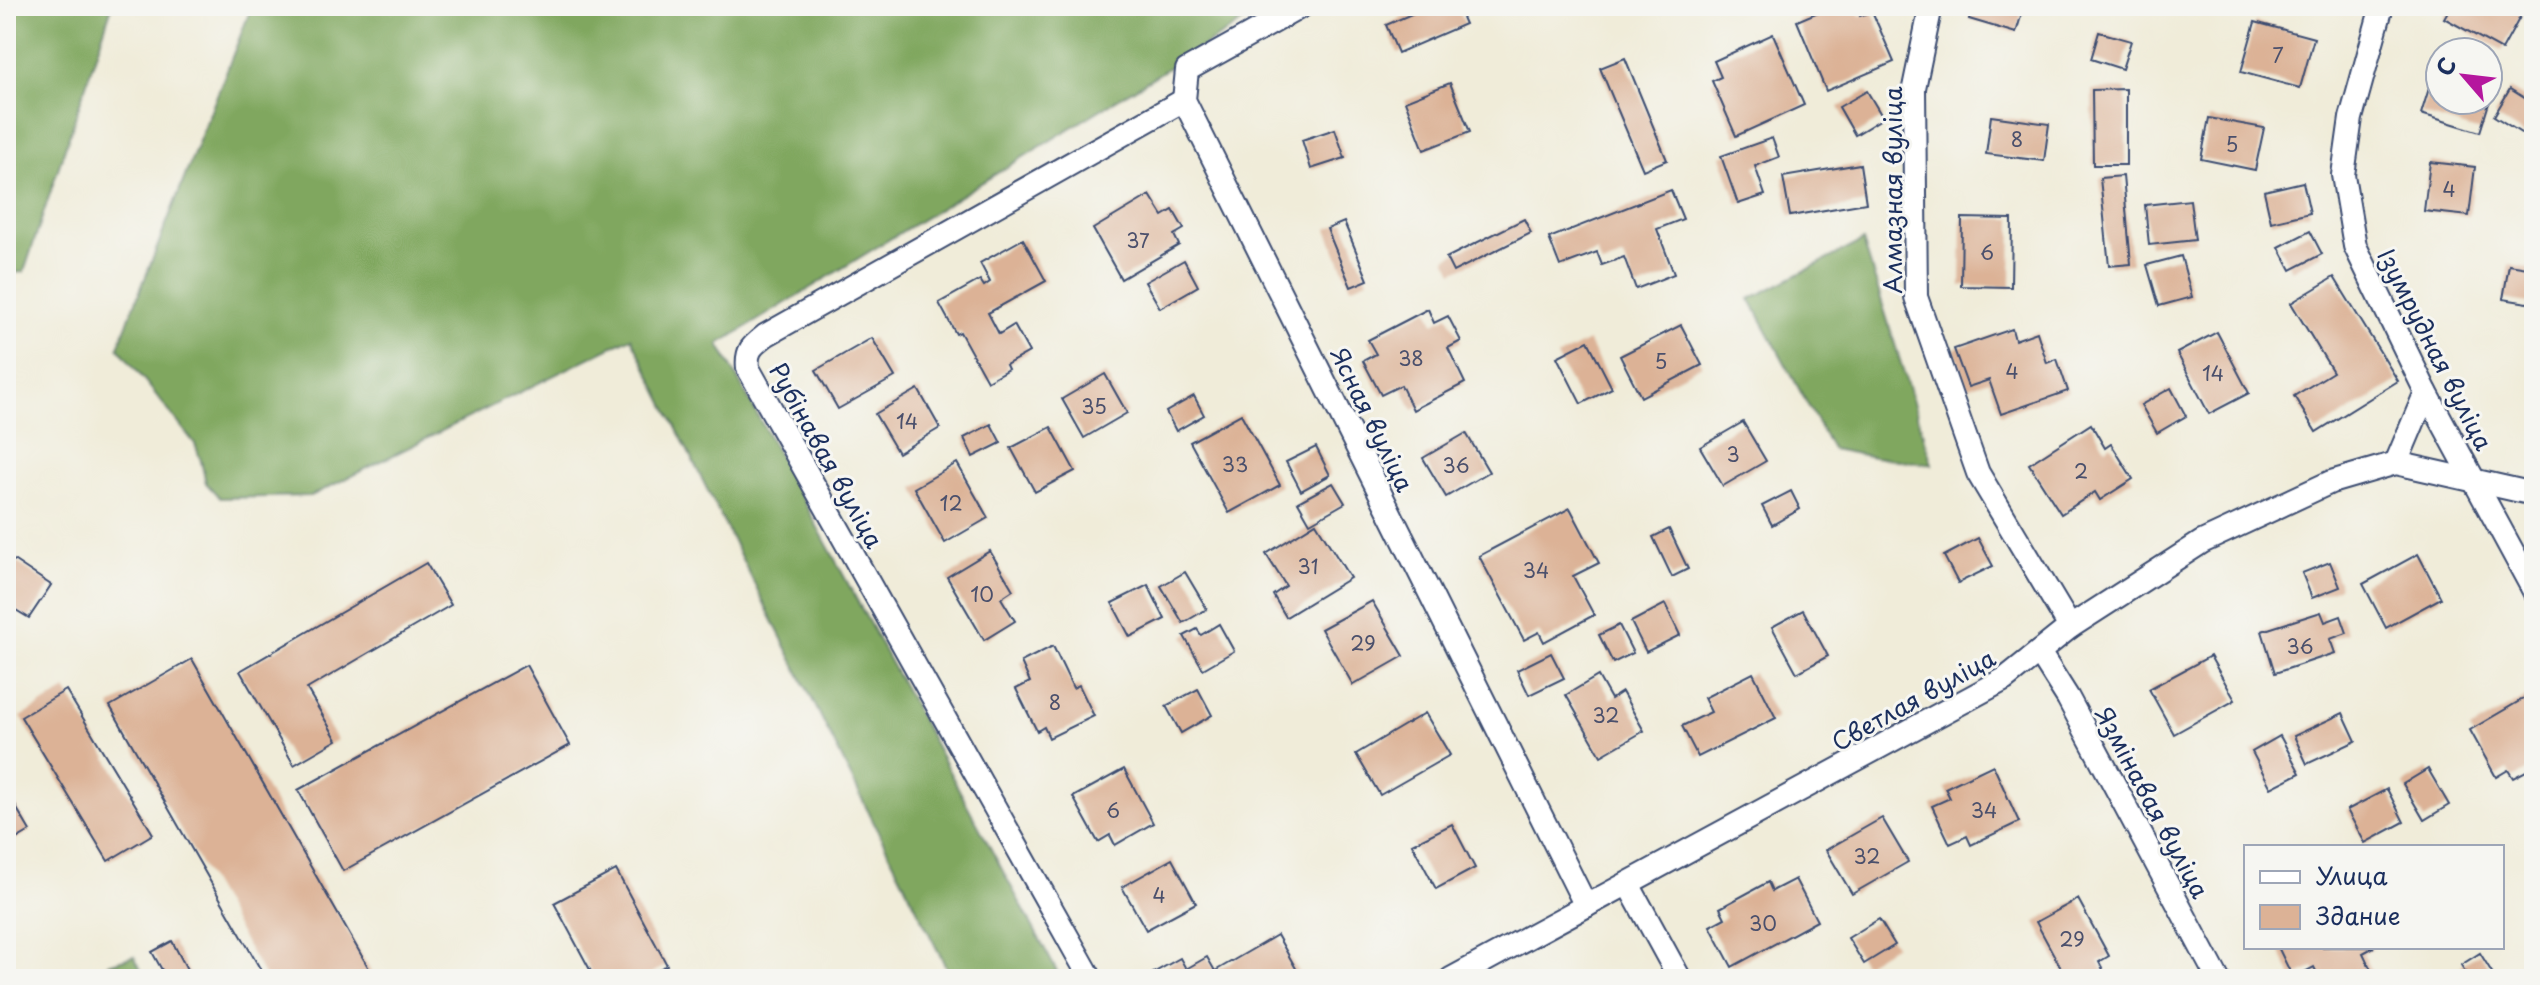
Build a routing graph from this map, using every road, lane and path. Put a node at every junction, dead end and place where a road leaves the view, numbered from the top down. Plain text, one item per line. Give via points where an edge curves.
1 (1302, 6) edge
2 (1931, 6) edge
3 (2382, 6) edge
4 (1184, 100) junction
5 (2426, 392) junction
6 (2396, 463) junction
7 (2473, 480) junction
8 (2534, 494) edge
9 (2534, 591) edge
10 (2070, 627) junction
11 (2039, 652) junction
12 (1628, 884) junction
13 (1586, 906) junction
14 (1091, 979) edge
15 (1451, 979) edge
16 (1680, 979) edge
17 (2218, 979) edge

1 - 4 street via 1187,70
2 - 10 street, Алмазная вуліца via 1914,88 1916,297 1978,473
3 - 5 street, Ізумрудная вуліца via 2351,118 2343,175 2355,246
4 - 13 street, Ясная вуліца
4 - 14 street, Рубінавая вуліца via 766,335 747,356 748,368
5 - 6 street
5 - 7 street, Ізумрудная вуліца
6 - 7 street, Светлая вуліца
6 - 10 street, Светлая вуліца via 2331,482 2202,542
7 - 8 street, Светлая вуліца
7 - 9 street, Ізумрудная вуліца
10 - 11 street, Светлая вуліца
11 - 12 street, Светлая вуліца via 2005,679
11 - 17 street, Язмінавая вуліца
12 - 13 street, Светлая вуліца
12 - 16 street
13 - 15 street, Светлая вуліца

